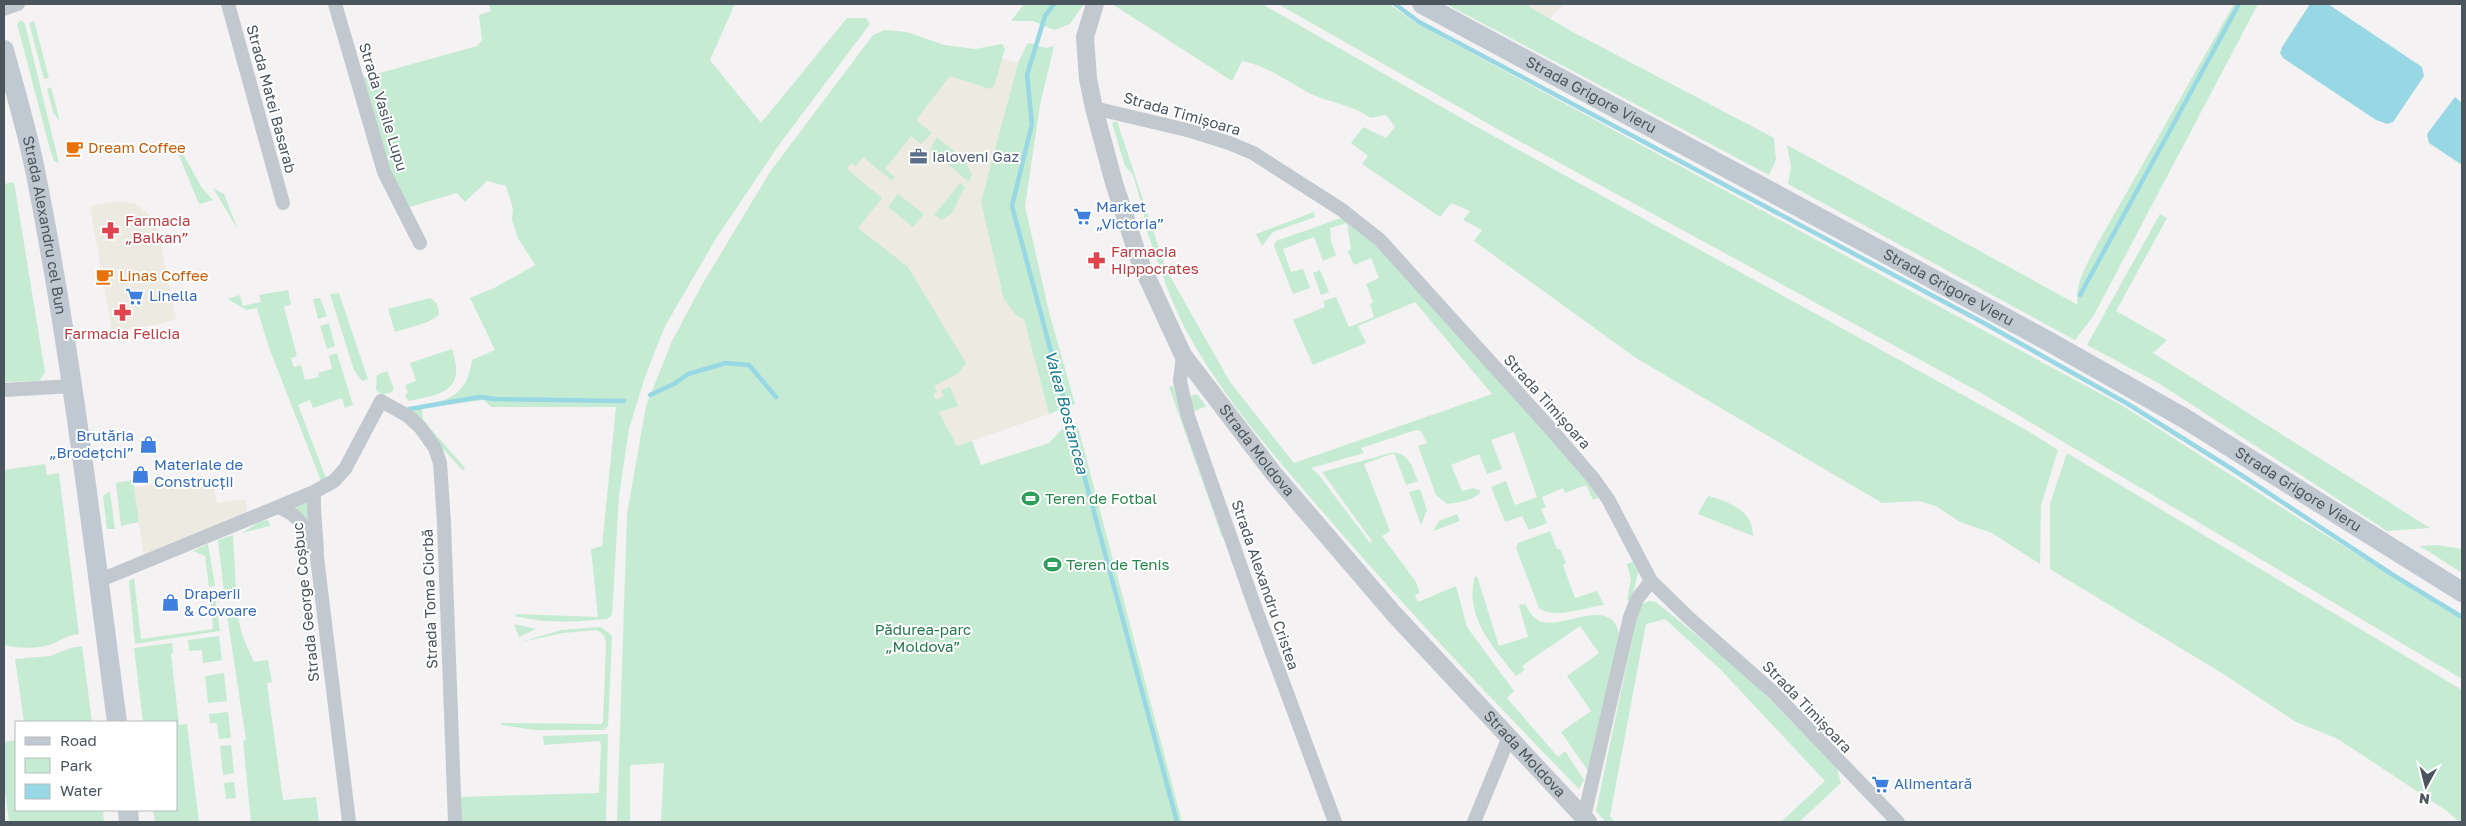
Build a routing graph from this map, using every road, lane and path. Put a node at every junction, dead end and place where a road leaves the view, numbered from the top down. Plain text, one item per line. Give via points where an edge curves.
1 (18, 4) edge
2 (228, 4) edge
3 (335, 4) edge
4 (1096, 4) edge
5 (1422, 4) edge
6 (4, 8) edge
7 (4, 50) edge
8 (1094, 108) junction
9 (283, 203) dead end
10 (420, 242) dead end
11 (1183, 355) junction
12 (72, 386) junction
13 (4, 390) edge
14 (314, 492) junction
15 (278, 507) junction
16 (317, 557) junction
17 (1652, 581) junction
18 (98, 582) junction
19 (2462, 592) edge
20 (116, 721) edge
21 (1509, 737) junction
22 (1586, 819) edge
23 (350, 822) edge
24 (455, 822) edge
25 (1335, 822) edge
26 (1474, 822) edge
27 (1898, 822) edge

1 - 6 street
2 - 9 street, Strada Matei Basarab
3 - 10 street, Strada Vasile Lupu via 384,172
4 - 8 street, Strada Moldova via 1085,37
5 - 19 main road, Strada Grigore Vieru via 2158,403
7 - 12 main road, Strada Alexandru cel Bun via 36,173
8 - 11 street, Strada Moldova via 1140,262
8 - 17 street, Strada Timișoara via 1191,131 1253,153 1326,199 1380,240 1593,478
11 - 21 street, Strada Moldova via 1274,474 1394,614
11 - 25 street, Strada Alexandru Cristea via 1180,381 1188,416
12 - 13 street
12 - 18 main road, Strada Alexandru cel Bun
14 - 15 street
14 - 16 street, Strada George Coșbuc via 312,515
14 - 24 street, Strada Toma Ciorbă via 334,481 345,469 381,401 408,416 435,448 440,463 444,523
15 - 16 street via 302,522
15 - 18 street
16 - 23 street, Strada George Coșbuc
17 - 22 street, Strada Moldova via 1637,599 1630,617
17 - 27 street, Strada Timișoara via 1773,692
18 - 20 main road, Strada Alexandru cel Bun
21 - 22 street, Strada Moldova
21 - 26 street

